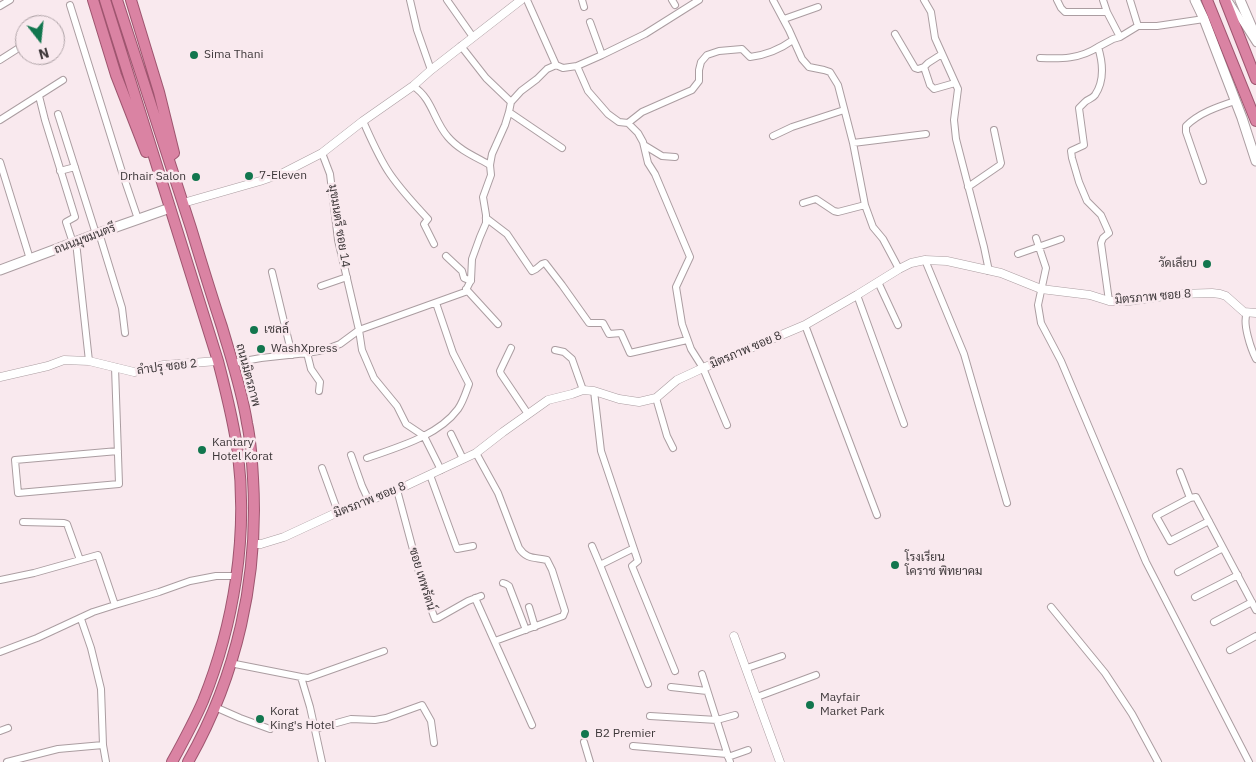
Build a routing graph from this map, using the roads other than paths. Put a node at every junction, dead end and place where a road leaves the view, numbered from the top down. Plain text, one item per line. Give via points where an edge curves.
1 (10, 0) edge
2 (93, 0) edge
3 (105, 0) edge
4 (117, 0) edge
5 (131, 0) edge
6 (410, 0) edge
7 (447, 0) edge
8 (521, 0) edge
9 (527, 0) edge
10 (698, 0) edge
11 (773, 0) edge
12 (924, 0) edge
13 (1057, 0) edge
14 (1103, 0) edge
15 (1130, 0) edge
16 (1195, 0) edge
17 (1207, 0) edge
18 (1227, 0) edge
19 (1240, 0) edge
20 (70, 5) dead end
21 (0, 6) edge
22 (818, 7) dead end
23 (1107, 12) junction
24 (784, 19) junction
25 (1204, 19) junction
26 (590, 22) dead end
27 (1138, 26) junction
28 (895, 34) dead end
29 (473, 37) junction
30 (1120, 37) junction
31 (1256, 37) edge
32 (793, 40) junction
33 (1256, 43) edge
34 (461, 46) junction
35 (1098, 47) junction
36 (15, 50) edge
37 (942, 54) junction
38 (602, 55) junction
39 (1040, 58) dead end
40 (0, 60) edge
41 (556, 65) junction
42 (577, 66) junction
43 (924, 67) junction
44 (431, 70) junction
45 (1256, 78) edge
46 (63, 80) dead end
47 (955, 83) junction
48 (413, 86) junction
49 (39, 96) junction
50 (1235, 101) junction
51 (511, 102) junction
52 (844, 110) junction
53 (510, 112) junction
54 (58, 114) dead end
55 (0, 120) edge
56 (363, 121) junction
57 (1256, 121) edge
58 (628, 123) junction
59 (994, 130) dead end
60 (926, 134) dead end
61 (773, 136) dead end
62 (853, 143) junction
63 (644, 145) junction
64 (562, 148) dead end
65 (322, 153) junction
66 (675, 157) dead end
67 (169, 158) junction
68 (1256, 161) edge
69 (0, 162) edge
70 (155, 162) junction
71 (490, 165) junction
72 (74, 167) junction
73 (60, 171) junction
74 (1203, 181) dead end
75 (968, 187) junction
76 (183, 203) junction
77 (803, 203) dead end
78 (865, 205) junction
79 (170, 208) junction
80 (486, 218) junction
81 (138, 219) junction
82 (97, 234) junction
83 (1036, 238) dead end
84 (1060, 239) dead end
85 (74, 243) junction
86 (434, 244) dead end
87 (1039, 246) junction
88 (1018, 254) dead end
89 (446, 256) dead end
90 (30, 259) junction
91 (925, 260) junction
92 (899, 269) junction
93 (0, 270) edge
94 (989, 271) junction
95 (272, 272) dead end
96 (347, 277) junction
97 (471, 281) junction
98 (878, 282) junction
99 (321, 286) dead end
100 (466, 289) junction
101 (1041, 289) junction
102 (858, 295) junction
103 (1109, 301) junction
104 (436, 303) junction
105 (1247, 313) junction
106 (1256, 313) edge
107 (498, 324) dead end
108 (805, 325) junction
109 (898, 325) dead end
110 (359, 330) junction
111 (125, 333) dead end
112 (687, 340) junction
113 (511, 348) dead end
114 (555, 350) dead end
115 (307, 353) junction
116 (292, 355) junction
117 (1256, 359) edge
118 (89, 361) junction
119 (218, 361) junction
120 (233, 363) junction
121 (115, 366) junction
122 (703, 368) junction
123 (0, 378) edge
124 (583, 390) junction
125 (320, 391) dead end
126 (594, 391) junction
127 (656, 398) junction
128 (528, 414) junction
129 (904, 424) dead end
130 (727, 425) dead end
131 (451, 434) dead end
132 (424, 436) junction
133 (673, 448) dead end
134 (118, 451) junction
135 (476, 453) junction
136 (352, 455) dead end
137 (367, 458) dead end
138 (463, 459) junction
139 (322, 468) dead end
140 (441, 470) junction
141 (1180, 472) dead end
142 (430, 475) junction
143 (397, 490) junction
144 (1190, 498) junction
145 (369, 501) junction
146 (1007, 503) dead end
147 (338, 512) junction
148 (877, 515) dead end
149 (1208, 521) junction
150 (23, 522) dead end
151 (253, 544) junction
152 (473, 546) dead end
153 (592, 546) dead end
154 (1223, 548) junction
155 (632, 549) junction
156 (80, 560) junction
157 (600, 565) junction
158 (1178, 572) dead end
159 (236, 576) junction
160 (1238, 576) junction
161 (0, 580) edge
162 (503, 583) dead end
163 (1195, 597) dead end
164 (1252, 602) junction
165 (115, 604) junction
166 (529, 607) dead end
167 (1051, 607) dead end
168 (1256, 610) edge
169 (81, 619) junction
170 (1214, 622) dead end
171 (535, 627) junction
172 (526, 630) junction
173 (734, 636) dead end
174 (1256, 636) edge
175 (495, 641) junction
176 (1230, 650) dead end
177 (384, 651) dead end
178 (0, 652) edge
179 (782, 656) dead end
180 (230, 663) junction
181 (747, 668) junction
182 (675, 671) dead end
183 (702, 674) dead end
184 (816, 674) dead end
185 (301, 677) junction
186 (648, 684) dead end
187 (671, 688) dead end
188 (707, 691) junction
189 (757, 697) junction
190 (215, 707) junction
191 (735, 715) dead end
192 (650, 716) dead end
193 (717, 720) junction
194 (532, 725) dead end
195 (8, 728) dead end
196 (270, 728) dead end
197 (315, 729) junction
198 (0, 731) edge
199 (584, 742) dead end
200 (434, 743) dead end
201 (103, 746) junction
202 (633, 746) dead end
203 (748, 750) dead end
204 (729, 758) edge
205 (7, 762) edge
206 (106, 762) edge
207 (172, 762) edge
208 (188, 762) edge
209 (322, 762) edge
210 (590, 762) edge
211 (780, 762) edge
212 (1158, 762) edge
213 (1249, 762) edge

1 - 21 street
2 - 70 highway via 116,75 149,160
3 - 70 highway, ถนนมิตรภาพ
4 - 67 highway, ถนนมิตรภาพ
5 - 67 highway via 174,153
6 - 44 street
7 - 29 street
8 - 29 street
9 - 41 street
10 - 38 street via 645,34
11 - 24 street
12 - 37 street via 931,12 935,38
13 - 23 street via 1064,12
14 - 23 street
15 - 27 street
16 - 25 main road
17 - 57 highway
18 - 33 street
18 - 45 highway
19 - 31 main road
20 - 81 street
22 - 24 street
23 - 30 street
24 - 32 street
25 - 27 street
25 - 50 main road
26 - 38 street
27 - 30 street
28 - 43 street via 915,68
29 - 34 street
30 - 35 street
32 - 52 street via 809,67 830,72 838,85
32 - 58 street via 781,49 758,56 750,57 742,49 720,50 708,55 701,62 699,81 692,90 642,112
34 - 44 street
34 - 51 street via 486,78
35 - 39 street via 1070,58
35 - 103 street via 1103,72 1100,86 1094,97 1079,108 1084,145 1071,151 1087,201 1102,215 1109,233 1101,243
36 - 40 street
37 - 43 street
37 - 47 street
38 - 42 street
41 - 42 street via 563,68
41 - 51 street
42 - 58 street via 588,91 608,114 619,122
43 - 47 street via 931,88
44 - 48 street
46 - 49 street
47 - 75 street via 958,89 954,120 956,139
48 - 56 street
48 - 71 street via 428,99 448,137
49 - 55 street
49 - 73 street
50 - 68 main road
50 - 74 street via 1210,110 1186,126
51 - 53 street
52 - 61 street
52 - 62 street
53 - 64 street
53 - 71 street
54 - 72 street
56 - 65 street
56 - 86 street via 388,172 428,219 424,224
58 - 63 street
59 - 75 street via 1000,165
60 - 62 street
62 - 78 street
63 - 66 street via 662,156
63 - 112 street via 648,164 690,257 676,288
65 - 76 street via 283,174
65 - 96 street, มุขมนตรี ซอย 14 via 330,174 338,240
67 - 76 highway, ถนนมิตรภาพ
69 - 90 street
70 - 79 highway, ถนนมิตรภาพ
71 - 80 street via 491,175 483,197
72 - 73 street
72 - 82 street
73 - 85 street via 75,217 66,222
75 - 94 street
76 - 120 highway, ถนนมิตรภาพ
77 - 78 street via 816,199 838,212
78 - 92 street via 873,227
79 - 81 main road, ถนนมุขมนตรี
79 - 119 highway, ถนนมิตรภาพ
80 - 97 street via 472,259
80 - 112 street via 507,234 532,271 545,263 589,323 603,323 609,334 621,333 630,353
81 - 82 main road, ถนนมุขมนตรี
82 - 85 main road, ถนนมุขมนตรี
82 - 111 street via 122,308
83 - 87 street
84 - 87 street
85 - 90 main road, ถนนมุขมนตรี
85 - 118 street
87 - 88 street
87 - 101 street via 1046,268
89 - 97 street via 464,278
90 - 93 main road, ถนนมุขมนตรี
91 - 92 street, มิตรภาพ ซอย 8
91 - 94 street, มิตรภาพ ซอย 8 via 947,261
91 - 146 street via 964,354
92 - 98 street, มิตรภาพ ซอย 8
94 - 101 street, มิตรภาพ ซอย 8
95 - 116 street
96 - 99 street
96 - 110 street, มุขมนตรี ซอย 14
97 - 100 street
98 - 102 street, มิตรภาพ ซอย 8
98 - 109 street
100 - 104 street
100 - 107 street
101 - 103 street, มิตรภาพ ซอย 8 via 1090,295
101 - 213 street via 1038,305 1041,323 1061,361 1146,562
102 - 108 street, มิตรภาพ ซอย 8
102 - 129 street
103 - 105 street, มิตรภาพ ซอย 8 via 1129,302 1179,294 1212,293 1226,296
104 - 110 street
104 - 132 street via 453,353 469,384 459,408 445,423
105 - 106 street
105 - 117 street via 1245,318
108 - 122 street, มิตรภาพ ซอย 8
108 - 148 street
110 - 115 street via 340,344
110 - 132 street, มุขมนตรี ซอย 14 via 362,350 374,378 397,406 406,424
112 - 122 street
113 - 128 street via 501,374
114 - 124 street via 572,359
115 - 116 street
115 - 125 street via 311,369 320,382
116 - 120 street
118 - 121 street, ลำปรุ ซอย 2
118 - 123 street, ลำปรุ ซอย 2 via 64,360
119 - 121 street, ลำปรุ ซอย 2 via 164,365 134,372
119 - 159 highway, ถนนมิตรภาพ via 238,455 240,524
120 - 151 highway, ถนนมิตรภาพ via 246,416 251,455
121 - 134 street
122 - 127 street, มิตรภาพ ซอย 8 via 678,380
122 - 130 street
124 - 126 street, มิตรภาพ ซอย 8
124 - 128 street, มิตรภาพ ซอย 8 via 548,400
126 - 127 street, มิตรภาพ ซอย 8 via 639,402
126 - 155 street via 600,451
127 - 133 street
128 - 135 street, มิตรภาพ ซอย 8
131 - 138 street
132 - 137 street
132 - 140 street
134 - 134 street via 119,484 18,493 15,460
135 - 138 street, มิตรภาพ ซอย 8
135 - 171 street via 498,493 519,548 527,557 547,560 552,570 565,611 563,616
136 - 145 street
138 - 140 street, มิตรภาพ ซอย 8
139 - 147 street
140 - 142 street, มิตรภาพ ซอย 8
141 - 144 street
142 - 143 street, มิตรภาพ ซอย 8
142 - 152 street via 457,549
143 - 145 street, มิตรภาพ ซอย 8
143 - 175 street, ซอย เทพรัตน์ via 434,619 478,597
144 - 149 street via 1196,497
144 - 149 street via 1156,516 1170,541
145 - 147 street, มิตรภาพ ซอย 8
147 - 151 street, มิตรภาพ ซอย 8 via 284,537
149 - 154 street
150 - 156 street via 67,524
151 - 180 highway, ถนนมิตรภาพ via 244,614
153 - 157 street
154 - 158 street
154 - 160 street
155 - 157 street
155 - 182 street via 638,561 632,566
156 - 161 street
156 - 165 street via 98,555
157 - 186 street
159 - 165 street via 190,581
159 - 207 highway, ถนนมิตรภาพ via 218,657 203,700
160 - 163 street
160 - 164 street
162 - 172 street via 509,586
164 - 168 street
164 - 170 street
165 - 169 street
166 - 171 street
167 - 212 street via 1105,673
169 - 178 street
169 - 201 street via 101,689
171 - 172 street
172 - 175 street
173 - 181 street
174 - 176 street
175 - 194 street
177 - 185 street via 308,678
179 - 181 street
180 - 185 street
180 - 190 highway, ถนนมิตรภาพ
181 - 189 street
183 - 188 street
184 - 189 street
185 - 197 street
187 - 188 street
188 - 193 street
189 - 211 street
190 - 196 street
190 - 208 highway, ถนนมิตรภาพ
191 - 193 street
192 - 193 street
193 - 204 street
195 - 198 street
197 - 200 street via 351,719 386,718 422,704 431,721
197 - 209 street
199 - 210 street
201 - 205 street via 58,749
201 - 206 street
202 - 204 street
203 - 204 street

